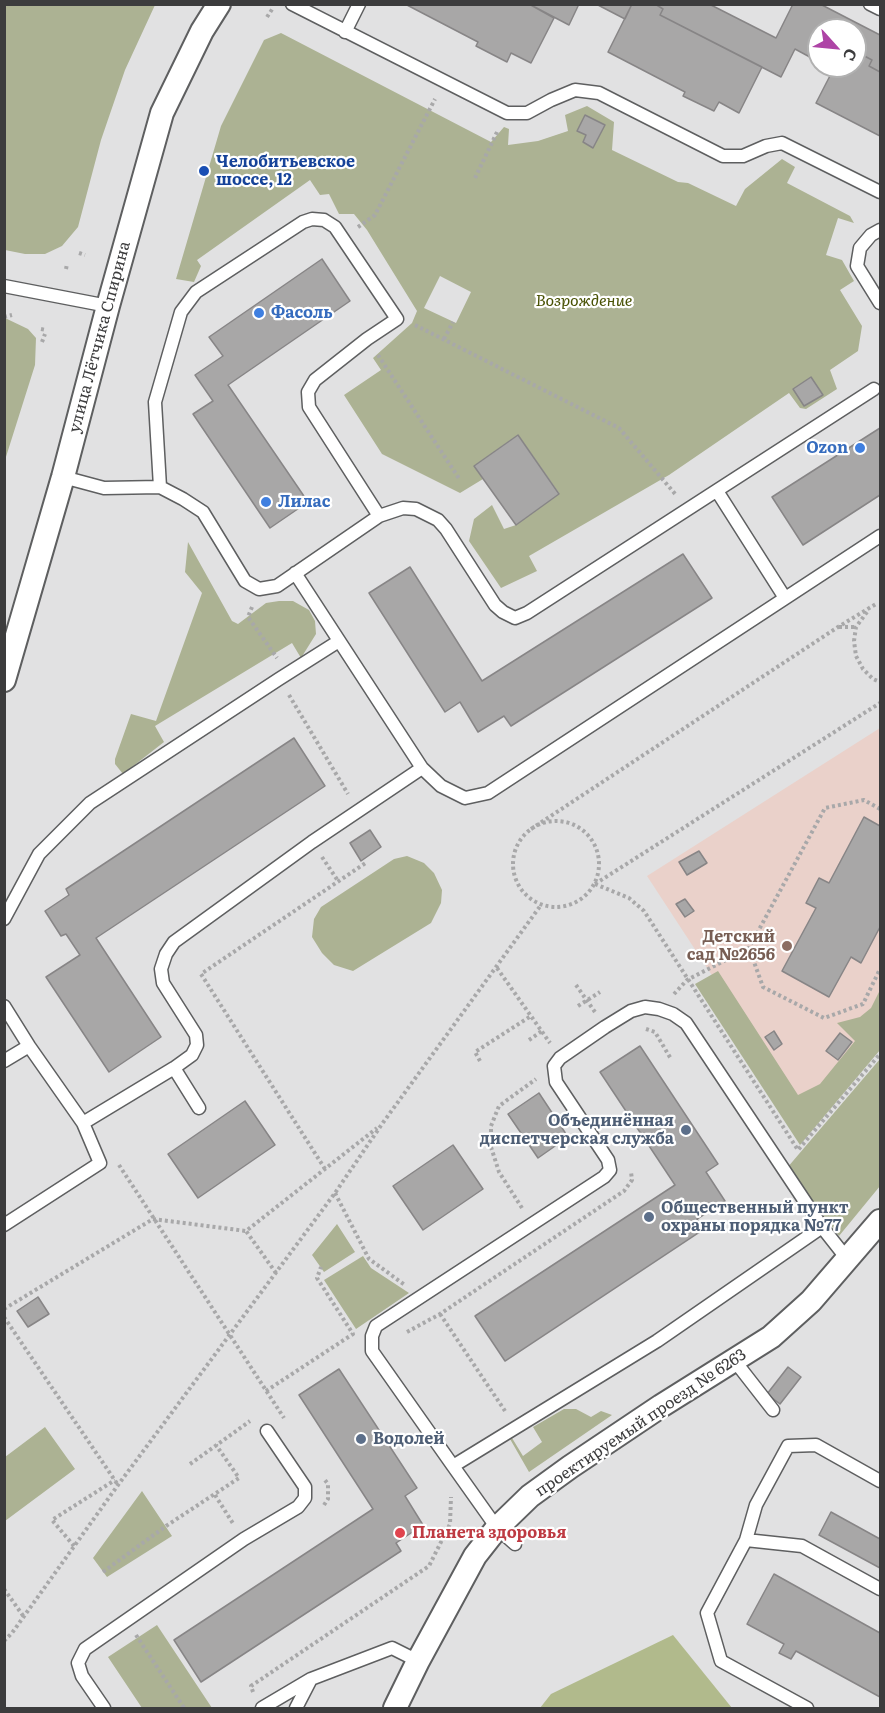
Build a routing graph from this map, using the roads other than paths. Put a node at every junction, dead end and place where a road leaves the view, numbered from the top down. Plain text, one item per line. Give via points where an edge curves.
1 (219, 4) edge
2 (292, 4) edge
3 (359, 4) edge
4 (870, 4) edge
5 (880, 9) edge
6 (345, 32) junction
7 (880, 192) edge
8 (880, 230) edge
9 (4, 286) edge
10 (880, 303) edge
11 (108, 306) junction
12 (874, 389) dead end
13 (63, 477) junction
14 (160, 487) junction
15 (717, 491) junction
16 (379, 516) junction
17 (880, 536) edge
18 (295, 573) junction
19 (785, 598) junction
20 (339, 641) junction
21 (4, 680) edge
22 (422, 768) junction
23 (4, 919) edge
24 (4, 1006) edge
25 (29, 1046) junction
26 (4, 1061) edge
27 (174, 1068) junction
28 (199, 1108) dead end
29 (83, 1123) junction
30 (880, 1221) edge
31 (4, 1225) edge
32 (822, 1227) junction
33 (848, 1260) junction
34 (734, 1360) junction
35 (773, 1410) dead end
36 (267, 1431) dead end
37 (453, 1466) junction
38 (880, 1481) edge
39 (497, 1528) junction
40 (746, 1540) junction
41 (515, 1544) dead end
42 (880, 1589) edge
43 (418, 1661) junction
44 (311, 1679) junction
45 (104, 1708) edge
46 (262, 1708) edge
47 (296, 1708) edge
48 (394, 1708) edge
49 (807, 1708) edge

1 - 11 street, улица Лётчика Спирина via 162,113
2 - 6 lane
3 - 6 lane
4 - 5 lane
6 - 7 lane via 507,112 527,114 576,90 599,93 723,156 743,156 782,143
8 - 10 lane via 860,248 857,266
9 - 11 lane
11 - 13 street, улица Лётчика Спирина
12 - 15 lane
13 - 14 lane via 104,488
13 - 21 street, улица Лётчика Спирина
14 - 16 lane via 155,402 181,312 196,292 303,222 324,220 335,227 397,319 315,380 308,392 309,407
14 - 18 lane via 203,512 245,581 260,589 277,586
15 - 16 lane via 515,618 495,604 438,520 416,509 403,508
15 - 19 lane
16 - 18 lane
17 - 19 lane
18 - 20 lane
19 - 22 lane via 488,793 465,798 441,786
20 - 22 lane
20 - 23 lane via 90,803 39,854
22 - 27 lane via 174,942 161,969 163,983 195,1035 197,1045 192,1055
24 - 25 lane
25 - 26 lane
25 - 29 lane
27 - 28 lane
27 - 29 lane
29 - 31 lane via 100,1163
30 - 33 street, проектируемый проезд № 6263
32 - 33 lane
32 - 37 lane via 657,1341
32 - 37 lane via 686,1023 659,1009 631,1011 557,1062 556,1082 608,1160 610,1170 376,1326 372,1336 372,1351
33 - 34 street, проектируемый проезд № 6263 via 771,1337
34 - 35 lane
34 - 39 street, проектируемый проезд № 6263 via 570,1467 530,1496
36 - 45 lane via 305,1486 305,1497 298,1507 244,1539 85,1648 78,1663 82,1676
37 - 39 lane
38 - 40 lane via 816,1445 788,1446 756,1505
39 - 41 lane
39 - 43 street, проектируемый проезд № 6263 via 475,1556
40 - 42 lane via 802,1546
40 - 49 lane via 707,1613 721,1661
43 - 44 lane via 392,1648
43 - 48 street, проектируемый проезд № 6263
44 - 46 lane
44 - 47 lane

